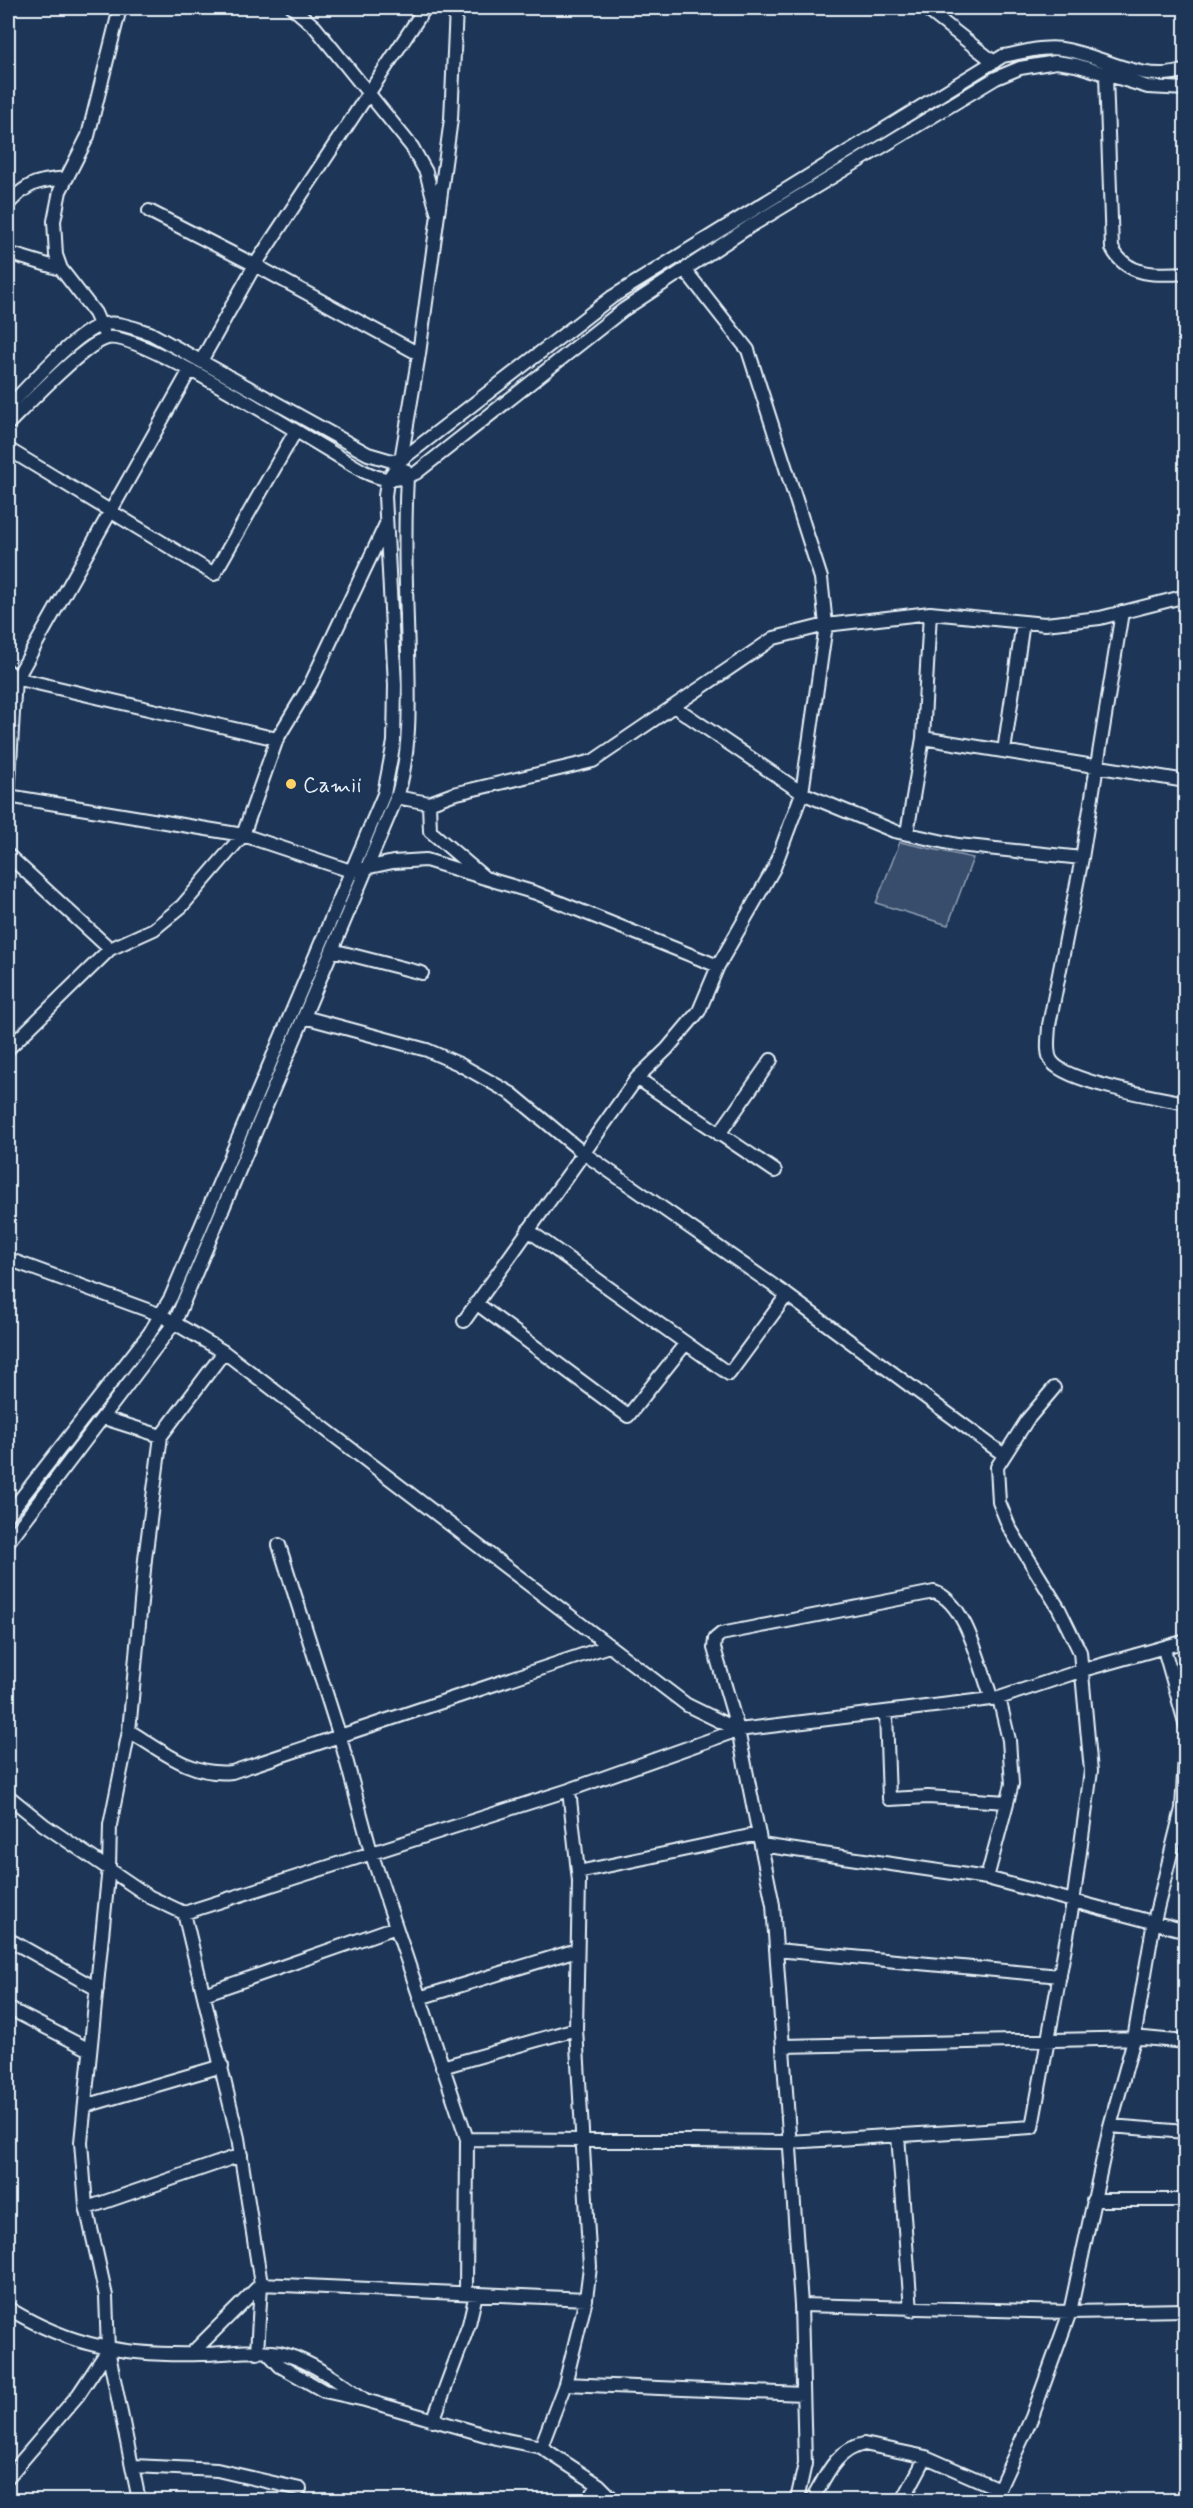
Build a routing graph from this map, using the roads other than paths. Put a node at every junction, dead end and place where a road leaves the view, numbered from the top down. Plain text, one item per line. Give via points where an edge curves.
1 (120, 8) edge
2 (293, 8) edge
3 (425, 8) edge
4 (456, 8) edge
5 (925, 8) edge
6 (994, 62) junction
7 (1185, 70) edge
8 (1106, 75) junction
9 (1185, 88) edge
10 (369, 94) junction
11 (67, 178) junction
12 (8, 204) edge
13 (149, 211) dead end
14 (439, 217) junction
15 (8, 253) edge
16 (255, 264) junction
17 (61, 269) junction
18 (685, 270) junction
19 (1185, 273) edge
20 (102, 324) junction
21 (105, 339) junction
22 (419, 354) junction
23 (201, 361) junction
24 (190, 370) junction
25 (8, 407) edge
26 (8, 424) edge
27 (295, 432) junction
28 (326, 432) junction
29 (319, 446) junction
30 (8, 449) edge
31 (401, 460) junction
32 (407, 476) junction
33 (387, 481) junction
34 (111, 512) junction
35 (387, 521) junction
36 (1185, 596) edge
37 (1122, 612) junction
38 (930, 613) junction
39 (1023, 622) junction
40 (826, 625) junction
41 (11, 674) edge
42 (8, 694) edge
43 (675, 707) junction
44 (923, 738) junction
45 (277, 739) junction
46 (1004, 751) junction
47 (1098, 766) junction
48 (1185, 781) edge
49 (802, 793) junction
50 (8, 797) edge
51 (396, 797) junction
52 (429, 803) junction
53 (907, 834) junction
54 (243, 835) junction
55 (8, 855) edge
56 (1082, 858) junction
57 (367, 868) junction
58 (351, 871) junction
59 (485, 878) junction
60 (110, 949) junction
61 (332, 950) junction
62 (718, 966) junction
63 (422, 973) dead end
64 (304, 1017) junction
65 (8, 1049) edge
66 (771, 1060) dead end
67 (637, 1078) junction
68 (1185, 1103) edge
69 (719, 1134) junction
70 (582, 1152) junction
71 (775, 1172) dead end
72 (528, 1230) junction
73 (8, 1259) edge
74 (787, 1295) junction
75 (477, 1303) junction
76 (161, 1315) junction
77 (464, 1321) dead end
78 (175, 1322) junction
79 (686, 1343) junction
80 (224, 1352) junction
81 (1054, 1388) dead end
82 (104, 1418) junction
83 (161, 1436) junction
84 (1004, 1455) junction
85 (8, 1515) edge
86 (8, 1542) edge
87 (279, 1545) dead end
88 (1185, 1641) edge
89 (609, 1646) junction
90 (1164, 1649) junction
91 (1083, 1670) junction
92 (995, 1698) junction
93 (886, 1712) junction
94 (1185, 1726) edge
95 (738, 1730) junction
96 (129, 1731) junction
97 (340, 1737) junction
98 (1185, 1739) edge
99 (568, 1790) junction
100 (8, 1796) edge
101 (1007, 1802) junction
102 (1181, 1832) edge
103 (760, 1839) junction
104 (371, 1852) junction
105 (109, 1867) junction
106 (578, 1872) junction
107 (987, 1878) junction
108 (1073, 1903) junction
109 (184, 1913) junction
110 (1154, 1922) junction
111 (396, 1927) junction
112 (1185, 1931) edge
113 (8, 1939) edge
114 (577, 1950) junction
115 (776, 1950) junction
116 (1060, 1976) junction
117 (97, 1989) junction
118 (204, 1994) junction
119 (419, 1998) junction
120 (8, 2008) edge
121 (576, 2029) junction
122 (1134, 2039) junction
123 (1048, 2042) junction
124 (1185, 2042) edge
125 (783, 2046) junction
126 (90, 2050) junction
127 (222, 2066) junction
128 (442, 2067) junction
129 (85, 2106) junction
130 (1110, 2126) junction
131 (1185, 2132) edge
132 (898, 2135) junction
133 (467, 2139) junction
134 (583, 2139) junction
135 (789, 2142) junction
136 (241, 2155) junction
137 (1093, 2200) junction
138 (1185, 2200) edge
139 (87, 2208) junction
140 (261, 2284) junction
141 (471, 2293) junction
142 (586, 2299) junction
143 (801, 2305) junction
144 (8, 2308) edge
145 (911, 2310) junction
146 (1185, 2310) edge
147 (1070, 2312) junction
148 (108, 2350) junction
149 (263, 2353) junction
150 (191, 2354) junction
151 (565, 2384) junction
152 (803, 2394) junction
153 (432, 2421) junction
154 (541, 2447) junction
155 (926, 2457) junction
156 (134, 2466) junction
157 (8, 2477) edge
158 (598, 2485) junction
159 (300, 2489) dead end
160 (996, 2495) edge
161 (139, 2500) edge
162 (588, 2500) edge
163 (614, 2500) edge
164 (797, 2500) edge
165 (812, 2500) edge
166 (903, 2500) edge

1 - 11 street via 87,136
2 - 10 street via 315,27
3 - 10 street
4 - 14 street via 451,119
5 - 6 street
6 - 7 street via 1003,56 1047,48 1161,75
6 - 31 street via 612,297
8 - 9 street via 1148,87
8 - 18 street via 1056,62 1020,68 996,78
8 - 19 street via 1112,248 1131,270 1159,275
10 - 14 street via 412,147 426,172
10 - 16 street
11 - 12 street via 37,180
11 - 17 street via 54,221
13 - 16 street
14 - 22 street
15 - 17 street
16 - 22 street
16 - 23 street
17 - 20 street
18 - 32 street via 623,310
18 - 40 street via 748,350 820,578
20 - 21 street
20 - 23 street via 124,325 150,333
20 - 25 street via 70,346
21 - 24 street via 126,340
21 - 26 street via 79,357
22 - 31 street
23 - 28 street
24 - 27 street
24 - 34 street
27 - 29 street
27 - 34 street via 214,574
28 - 29 street
28 - 31 street via 368,453
29 - 33 street
30 - 34 street
31 - 32 street
31 - 33 street
32 - 33 street
32 - 51 street via 409,692 405,764
33 - 35 street
34 - 41 street
35 - 45 street via 311,683
35 - 58 street via 393,742 384,794
36 - 37 street
37 - 39 street via 1045,624
37 - 47 street
38 - 39 street
38 - 40 street
38 - 44 street
39 - 46 street
40 - 43 street via 774,638
40 - 49 street
41 - 42 street
41 - 45 street
41 - 50 street
43 - 49 street
43 - 52 street via 593,761
44 - 46 street
44 - 53 street
45 - 54 street
46 - 47 street
47 - 48 street
47 - 56 street
49 - 53 street
49 - 62 street via 774,868
50 - 54 street
51 - 52 street
51 - 57 street
52 - 59 street via 429,831
53 - 56 street via 958,845
54 - 58 street
54 - 60 street via 182,906 154,929
55 - 60 street
56 - 68 street via 1049,1025 1051,1061 1065,1072 1143,1096
57 - 58 street
57 - 59 street via 426,860
57 - 61 street
58 - 76 street
59 - 62 street via 536,893
60 - 65 street
61 - 63 street
61 - 64 street
62 - 67 street via 699,1011
64 - 70 street via 414,1046 459,1064 512,1094
64 - 78 street
66 - 69 street
67 - 69 street
67 - 70 street
69 - 71 street
70 - 72 street
70 - 74 street
72 - 75 street
72 - 79 street
73 - 76 street
74 - 79 street via 729,1374
74 - 84 street
75 - 77 street
75 - 79 street via 628,1416
76 - 78 street
76 - 85 street
78 - 80 street
78 - 82 street
80 - 83 street
80 - 89 street
81 - 84 street
82 - 83 street
82 - 86 street
83 - 96 street
84 - 91 street via 997,1467 999,1502 1009,1527 1059,1609 1080,1652
87 - 97 street
88 - 90 street
89 - 95 street via 687,1706
89 - 97 street
90 - 91 street
90 - 94 street
91 - 92 street
91 - 108 street via 1091,1771
92 - 93 street
92 - 95 street via 961,1614 945,1596 934,1592 715,1638 714,1648
92 - 101 street via 1010,1740 1012,1784
93 - 95 street
93 - 101 street via 889,1799
95 - 99 street
95 - 103 street
96 - 97 street via 186,1766 215,1773 241,1770
96 - 105 street via 110,1826
97 - 104 street
98 - 102 street
99 - 104 street
99 - 106 street
100 - 105 street via 44,1825
101 - 107 street
102 - 110 street
103 - 106 street
103 - 107 street
103 - 115 street via 773,1905
104 - 109 street
104 - 111 street
105 - 109 street via 150,1897
105 - 117 street
106 - 114 street
107 - 108 street
108 - 110 street
108 - 116 street
109 - 118 street
110 - 112 street
110 - 122 street
111 - 118 street
111 - 119 street
113 - 117 street
114 - 119 street
114 - 121 street
115 - 116 street
115 - 125 street
116 - 123 street
117 - 126 street
118 - 127 street
119 - 128 street
120 - 126 street
121 - 128 street
121 - 134 street
122 - 123 street
122 - 124 street
122 - 130 street
123 - 125 street
123 - 132 street via 1032,2127
125 - 135 street
126 - 129 street
127 - 129 street
127 - 136 street
128 - 133 street
129 - 139 street via 81,2142
130 - 131 street
130 - 137 street
132 - 135 street
132 - 145 street
133 - 134 street
133 - 141 street
134 - 135 street
134 - 142 street via 590,2267
135 - 143 street
136 - 139 street
136 - 140 street
137 - 138 street
137 - 147 street
139 - 148 street via 106,2296
140 - 141 street
140 - 149 street
140 - 150 street
141 - 142 street
141 - 153 street via 469,2324
142 - 151 street
143 - 145 street
143 - 152 street
144 - 148 street via 40,2328
145 - 147 street
146 - 147 street
147 - 160 street via 1032,2417
148 - 150 street
148 - 156 street
148 - 157 street via 78,2395
149 - 150 street
149 - 153 street via 324,2391
151 - 152 street
151 - 154 street
152 - 164 street via 805,2464
153 - 154 street
154 - 158 street
155 - 160 street
155 - 165 street via 881,2446 854,2446 838,2457
155 - 166 street
156 - 159 street via 217,2470
156 - 161 street
158 - 162 street
158 - 163 street

